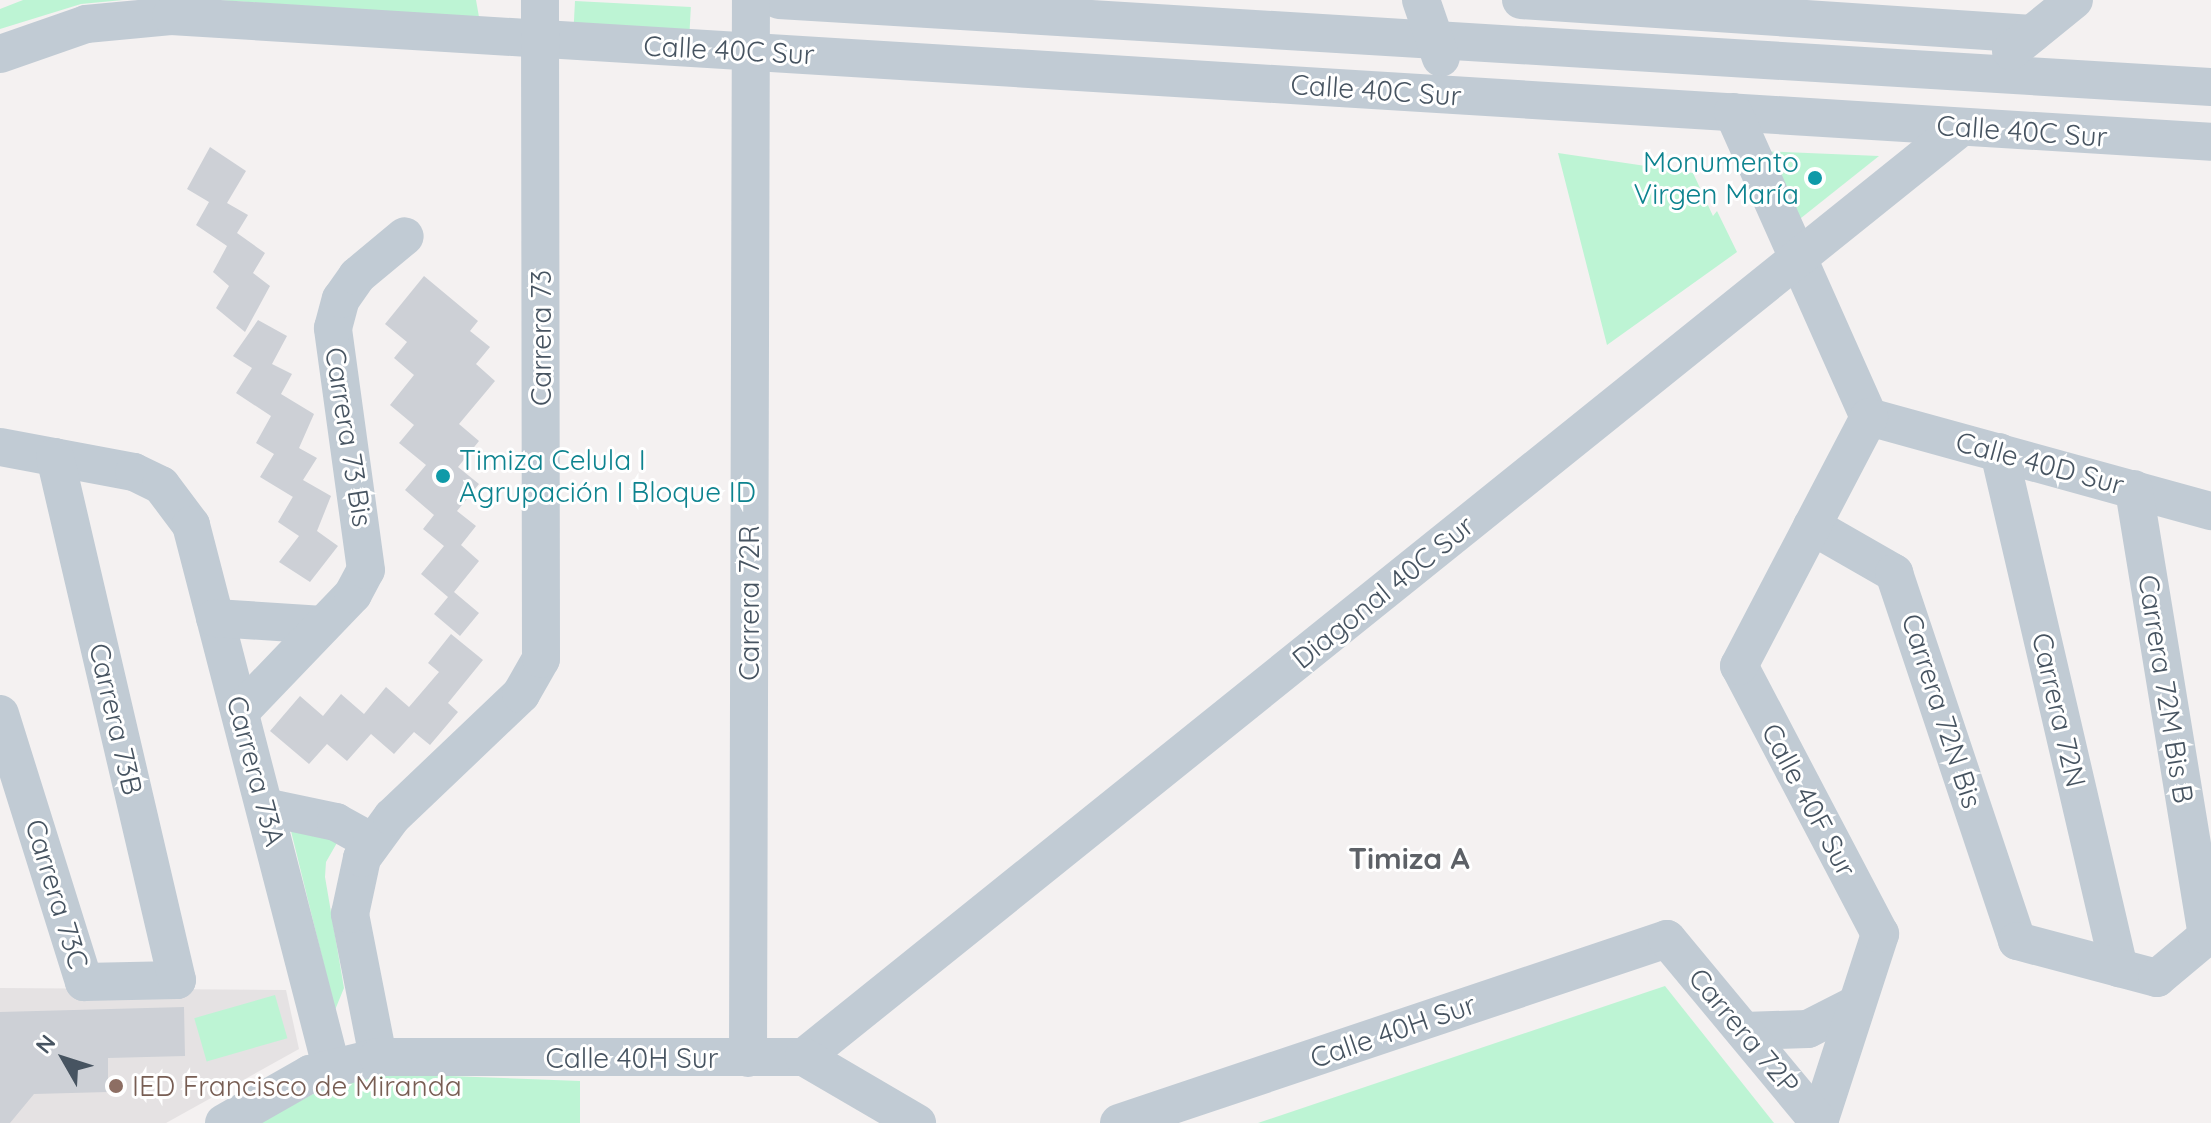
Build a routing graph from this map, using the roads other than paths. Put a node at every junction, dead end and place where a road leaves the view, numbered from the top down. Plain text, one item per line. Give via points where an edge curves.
1 (540, 0) edge
2 (751, 0) edge
3 (779, 0) edge
4 (1421, 0) edge
5 (1536, 1) edge
6 (2072, 1) edge
7 (1651, 4) edge
8 (1753, 8) edge
9 (1860, 12) edge
10 (1960, 16) edge
11 (2032, 34) junction
12 (540, 38) junction
13 (1434, 38) junction
14 (751, 51) junction
15 (0, 54) edge
16 (1984, 73) junction
17 (2203, 86) edge
18 (1454, 95) junction
19 (1733, 112) junction
20 (1961, 127) junction
21 (2201, 142) edge
22 (405, 236) dead end
23 (1800, 257) junction
24 (1869, 417) junction
25 (0, 447) edge
26 (1999, 452) junction
27 (55, 457) junction
28 (2134, 489) junction
29 (2211, 511) edge
30 (1812, 526) junction
31 (215, 618) junction
32 (323, 625) junction
33 (240, 712) junction
34 (0, 714) edge
35 (265, 807) junction
36 (372, 842) junction
37 (1667, 939) joint
38 (2119, 968) junction
39 (84, 982) joint
40 (1855, 1005) junction
41 (1744, 1031) junction
42 (378, 1057) junction
43 (804, 1057) junction
44 (748, 1058) junction
45 (331, 1066) junction
46 (224, 1123) edge
47 (917, 1123) edge
48 (1119, 1123) edge
49 (1820, 1123) edge

1 - 12 street, Carrera 73
2 - 14 street
3 - 13 street, Calle 40C Sur
4 - 13 street
5 - 7 street
6 - 11 street
7 - 8 street
8 - 9 street
9 - 10 street
10 - 11 street
11 - 16 street
12 - 14 street, Calle 40C Sur
12 - 15 street via 171,16 86,24
12 - 36 street, Carrera 73 via 542,642 535,676
13 - 16 street, Calle 40C Sur
13 - 18 street
14 - 18 street, Calle 40C Sur
14 - 44 street, Carrera 72R
16 - 17 street, Calle 40C Sur
17 - 21 street
18 - 19 street, Calle 40C Sur
19 - 20 street, Calle 40C Sur
19 - 23 street
20 - 21 street, Calle 40C Sur
20 - 23 street, Diagonal 40C Sur
22 - 32 street, Carrera 73 Bis via 357,276 341,299 333,328 366,570 353,594
23 - 24 street
23 - 43 street, Diagonal 40C Sur
24 - 26 street, Calle 40D Sur
24 - 30 street
25 - 27 street
26 - 28 street, Calle 40D Sur
26 - 38 street, Carrera 72N
27 - 31 street, Carrera 73A via 134,472 161,485 191,525
27 - 39 street, Carrera 73B via 177,980
28 - 29 street, Calle 40D Sur
28 - 38 street, Carrera 72M Bis B via 2207,936 2157,978
30 - 38 street, Carrera 72N Bis via 1894,573 2017,941
30 - 40 street, Calle 40F Sur via 1739,666 1880,934
31 - 32 street
31 - 33 street, Carrera 73A
32 - 33 street
33 - 35 street, Carrera 73A
34 - 39 street, Carrera 73C
35 - 36 street via 336,822
35 - 45 street, Carrera 73A
36 - 42 street via 355,877 350,914
37 - 41 street, Carrera 72P
37 - 48 street, Calle 40H Sur
40 - 41 street via 1808,1029
40 - 49 street
41 - 49 street, Carrera 72P
42 - 44 street, Calle 40H Sur
42 - 45 street, Calle 40H Sur
43 - 44 street, Calle 40H Sur
43 - 47 street
45 - 46 street, Calle 40H Sur

